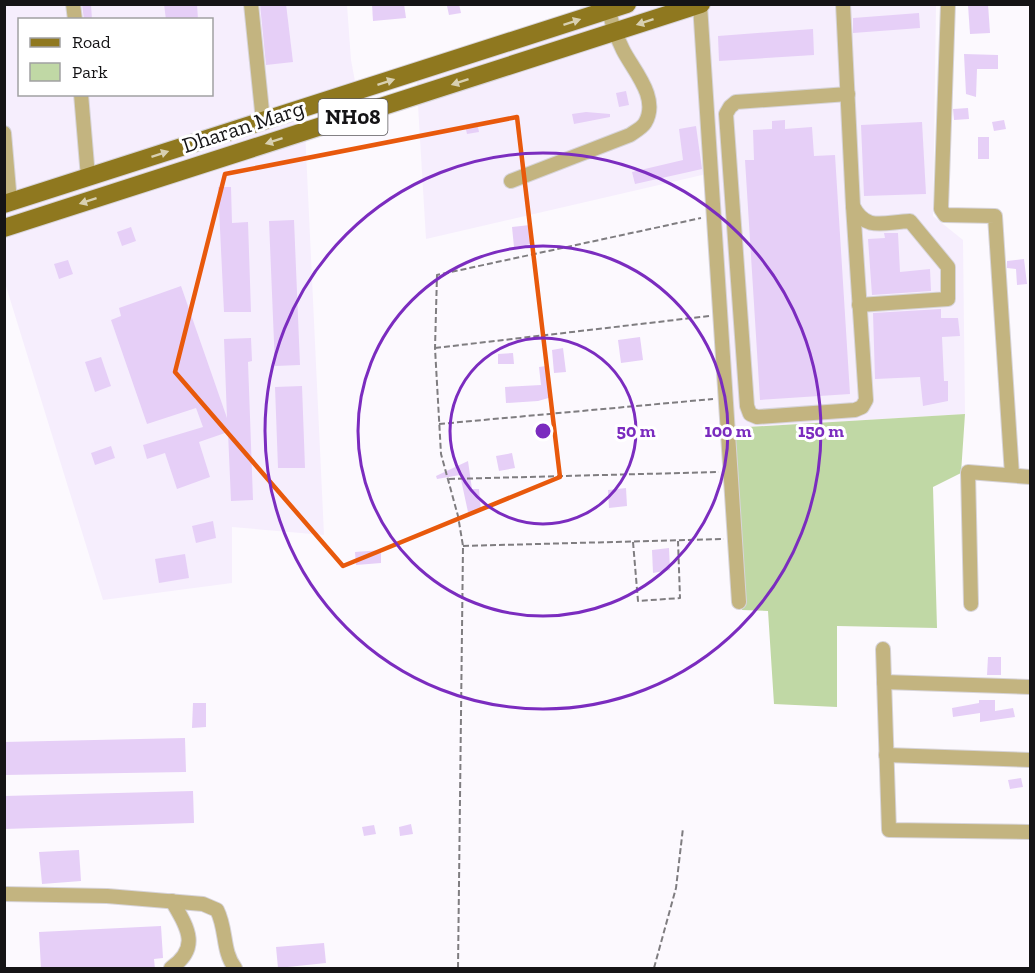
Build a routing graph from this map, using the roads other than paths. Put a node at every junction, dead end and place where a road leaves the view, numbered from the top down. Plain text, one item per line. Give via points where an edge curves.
1 (251, 4) edge
2 (627, 4) edge
3 (843, 4) edge
4 (948, 4) edge
5 (701, 5) edge
6 (608, 7) edge
7 (615, 32) junction
8 (848, 94) junction
9 (81, 96) edge
10 (263, 121) junction
11 (4, 133) edge
12 (88, 177) junction
13 (511, 181) dead end
14 (7, 203) edge
15 (853, 206) junction
16 (4, 228) edge
17 (859, 305) junction
18 (1012, 475) junction
19 (1030, 477) edge
20 (739, 602) dead end
21 (971, 604) dead end
22 (883, 649) dead end
23 (884, 682) junction
24 (1030, 687) edge
25 (886, 755) junction
26 (1030, 759) edge
27 (1030, 832) edge
28 (4, 894) edge
29 (172, 901) junction
30 (171, 968) edge
31 (235, 969) edge

1 - 10 street
2 - 6 main road, Dharan Marg / NH08
3 - 8 street
4 - 18 street via 941,209 945,215 995,216
5 -> 7 main road, Dharan Marg / NH08
5 - 20 street
6 - 7 street
10 -> 6 main road, Dharan Marg / NH08
7 - 13 street via 640,76 649,104 645,123 630,135
7 -> 16 main road, Dharan Marg / NH08
8 - 15 street
8 - 17 street via 736,102 726,114 750,414 757,417 862,407 866,400
9 - 12 street
12 -> 10 main road, Dharan Marg / NH08
11 - 14 street
12 - 14 main road, Dharan Marg / NH08
15 - 17 street
15 - 17 street via 859,218 872,225 910,221 948,267 948,299
18 - 19 street
18 - 21 street via 968,472
22 - 23 street
23 - 24 street
23 - 25 street
25 - 26 street
25 - 27 street via 889,831
28 - 29 street
29 - 30 street via 186,925 189,946 185,958
29 - 31 street via 203,904 217,910 225,926 228,959

